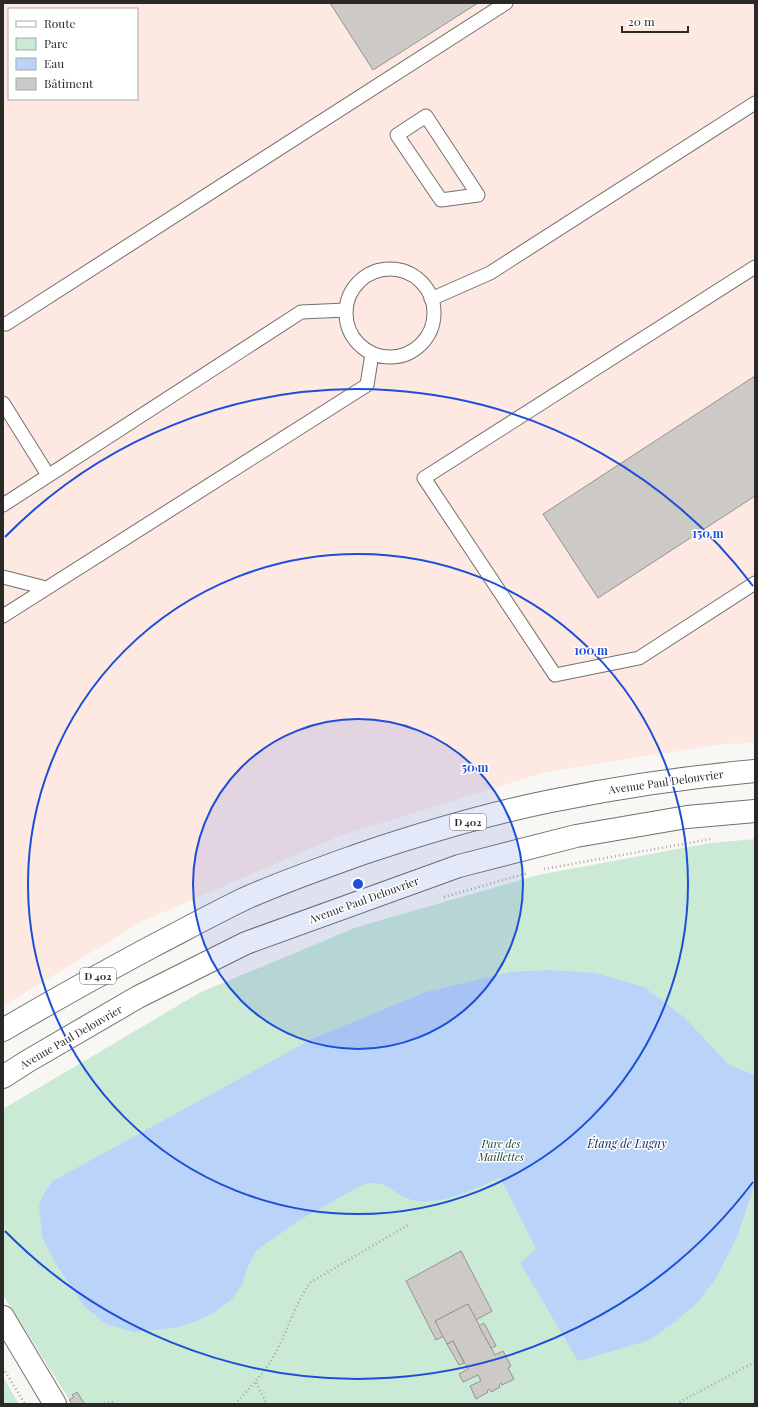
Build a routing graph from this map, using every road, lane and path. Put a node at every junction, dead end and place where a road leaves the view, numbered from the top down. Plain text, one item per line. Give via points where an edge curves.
1 (506, 3) edge
2 (755, 103) edge
3 (478, 195) joint
4 (755, 268) edge
5 (431, 299) junction
6 (346, 310) junction
7 (3, 324) edge
8 (372, 354) junction
9 (3, 403) edge
10 (48, 476) junction
11 (3, 505) edge
12 (3, 577) edge
13 (755, 583) edge
14 (46, 588) junction
15 (3, 616) edge
16 (755, 771) edge
17 (755, 811) edge
18 (717, 838) dead end
19 (542, 869) dead end
20 (534, 871) dead end
21 (437, 899) dead end
22 (3, 1030) edge
23 (3, 1077) edge
24 (408, 1225) dead end
25 (3, 1317) edge
26 (755, 1362) edge
27 (3, 1368) edge
28 (256, 1383) junction
29 (24, 1404) edge
30 (55, 1404) edge
31 (96, 1404) edge
32 (115, 1404) edge
33 (235, 1404) edge
34 (267, 1404) edge
35 (676, 1404) edge

1 - 7 lane
2 - 5 lane via 490,273
3 - 3 lane via 441,200 397,135 426,116
4 - 13 lane via 424,478 555,675 639,658
5 - 6 lane via 419,280 406,272 391,269 376,271 362,278 352,290
5 - 8 lane via 434,320 430,333 422,344 399,357 385,358
6 - 8 lane via 350,334 359,346
6 - 10 lane via 301,312
8 - 14 lane via 367,385
9 - 10 lane
10 - 11 lane
12 - 14 lane
14 - 15 lane
16 - 22 main road, Avenue Paul Delouvrier / D 402 via 697,776 550,801 487,816 333,864 245,899 58,997
17 - 23 main road, Avenue Paul Delouvrier via 687,817 576,836 459,866 246,943 138,997
18 - 19 path
20 - 21 path
24 - 28 path via 311,1282 301,1295 278,1350
25 - 30 main road
26 - 35 path
27 - 29 path
28 - 33 path
28 - 34 path
31 - 32 path

